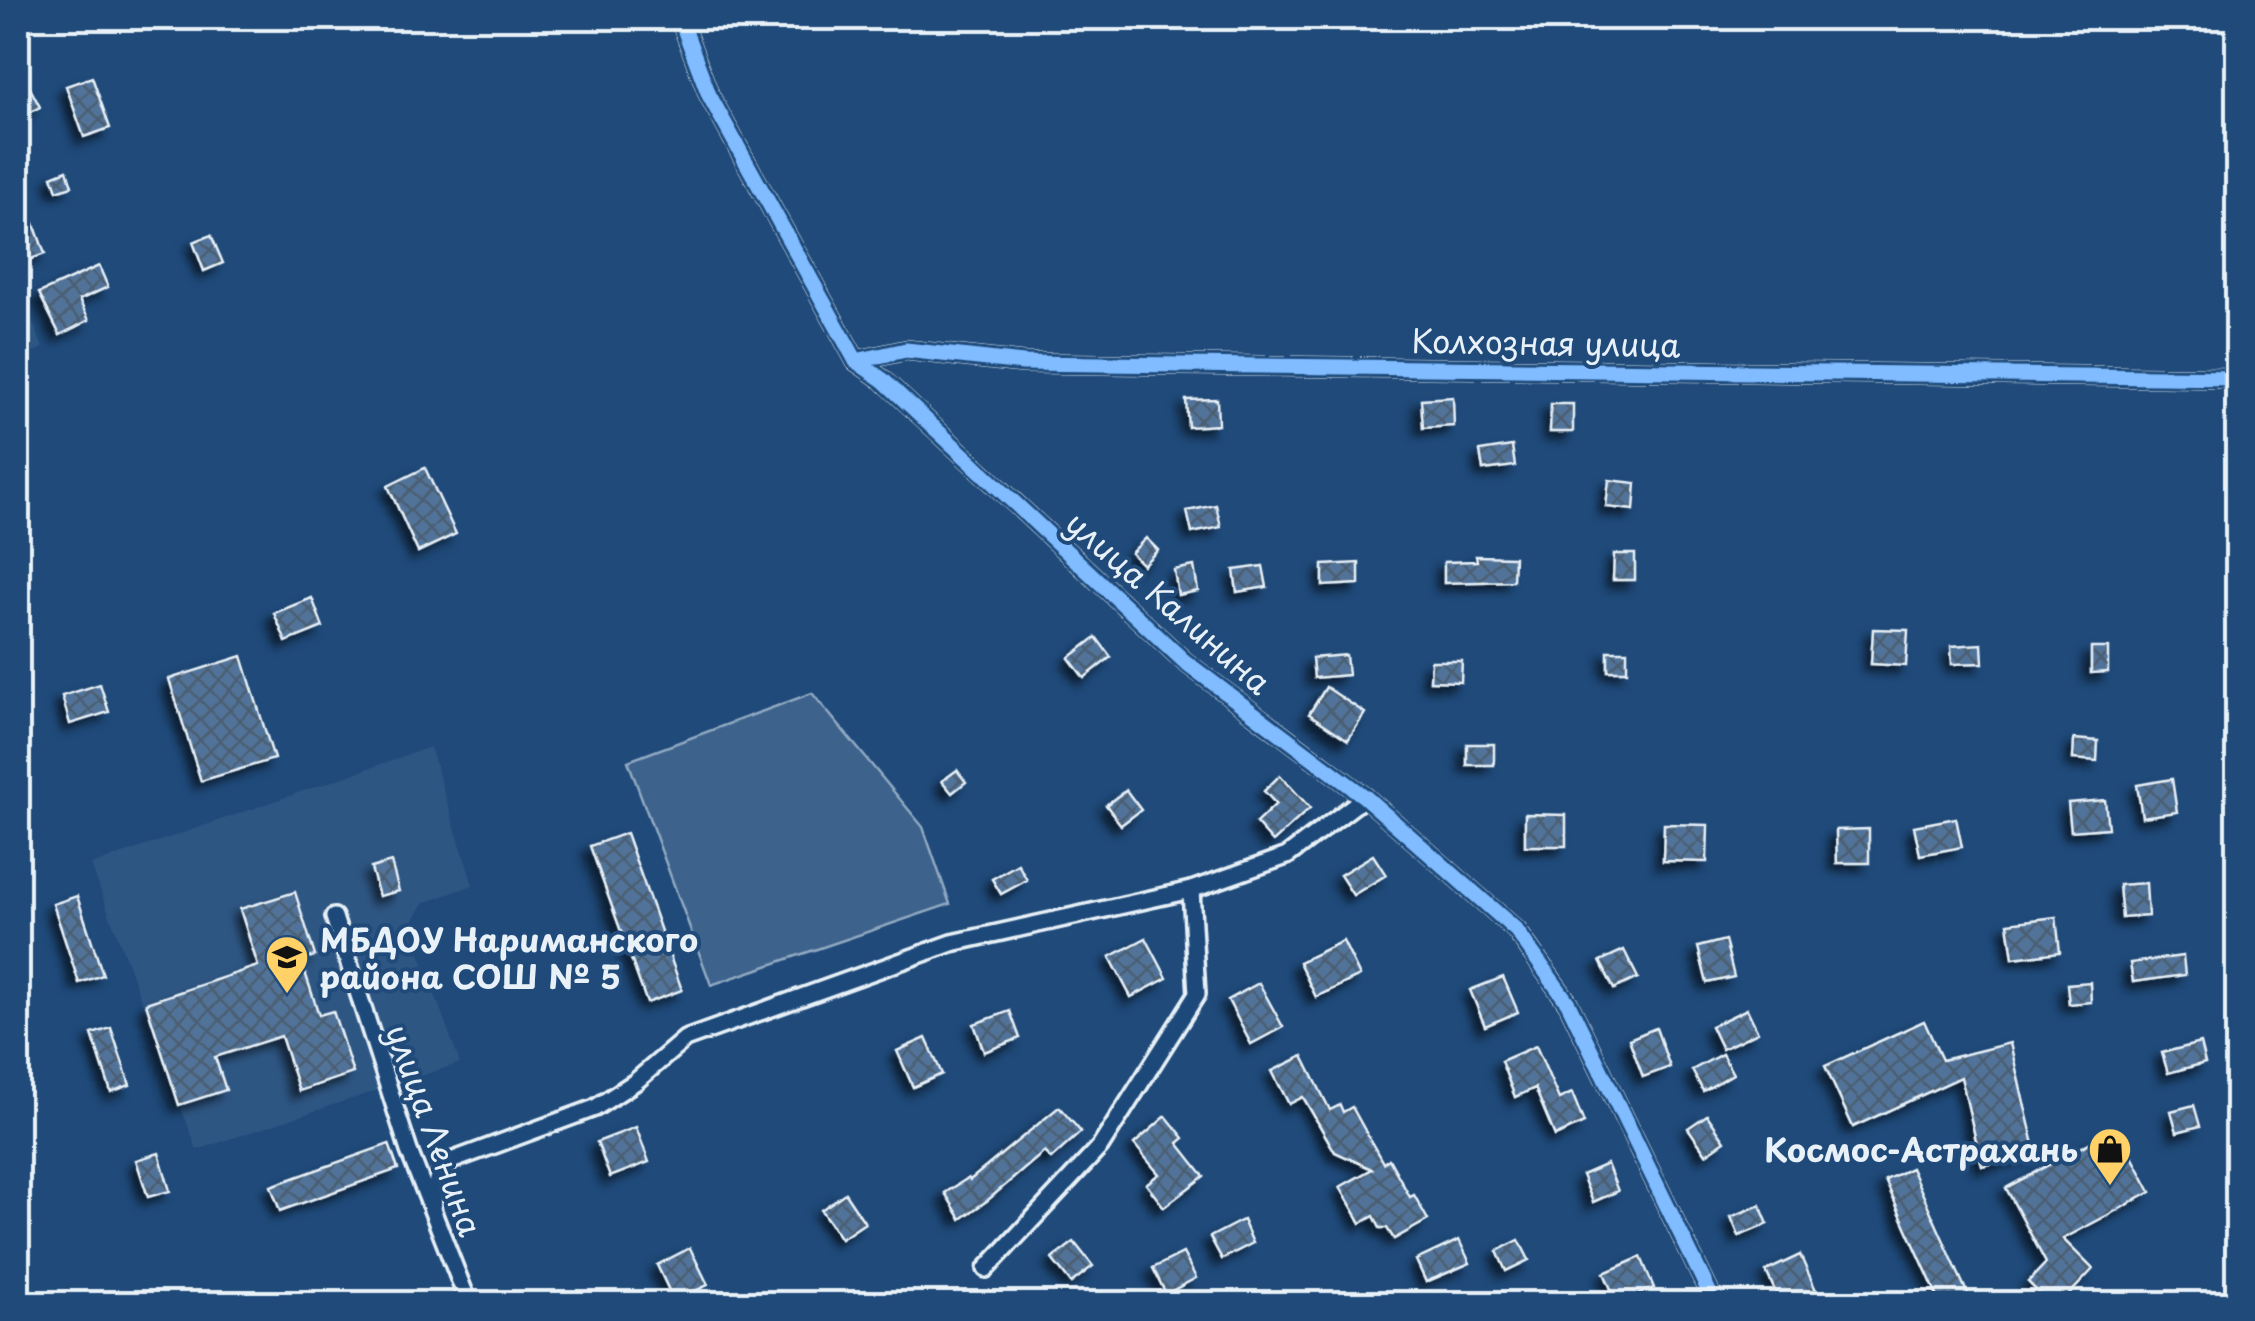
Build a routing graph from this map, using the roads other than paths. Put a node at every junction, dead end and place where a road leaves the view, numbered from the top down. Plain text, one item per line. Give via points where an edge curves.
1 (680, 18) edge
2 (856, 361) junction
3 (2238, 378) edge
4 (1365, 797) junction
5 (1191, 890) junction
6 (334, 917) dead end
7 (432, 1208) junction
8 (986, 1269) dead end
9 (469, 1304) edge
10 (1716, 1304) edge

1 - 2 street, улица Калинина via 709,95
2 - 3 street, Колхозная улица via 906,350 1023,362
2 - 4 street, улица Калинина via 1184,661
4 - 5 street via 1287,856
4 - 10 street, улица Калинина via 1516,930 1538,959 1568,1003
5 - 7 street via 952,944 685,1039 595,1108 451,1161
5 - 8 street via 1198,994 1100,1146
6 - 7 street, улица Ленина
7 - 9 street, улица Ленина

